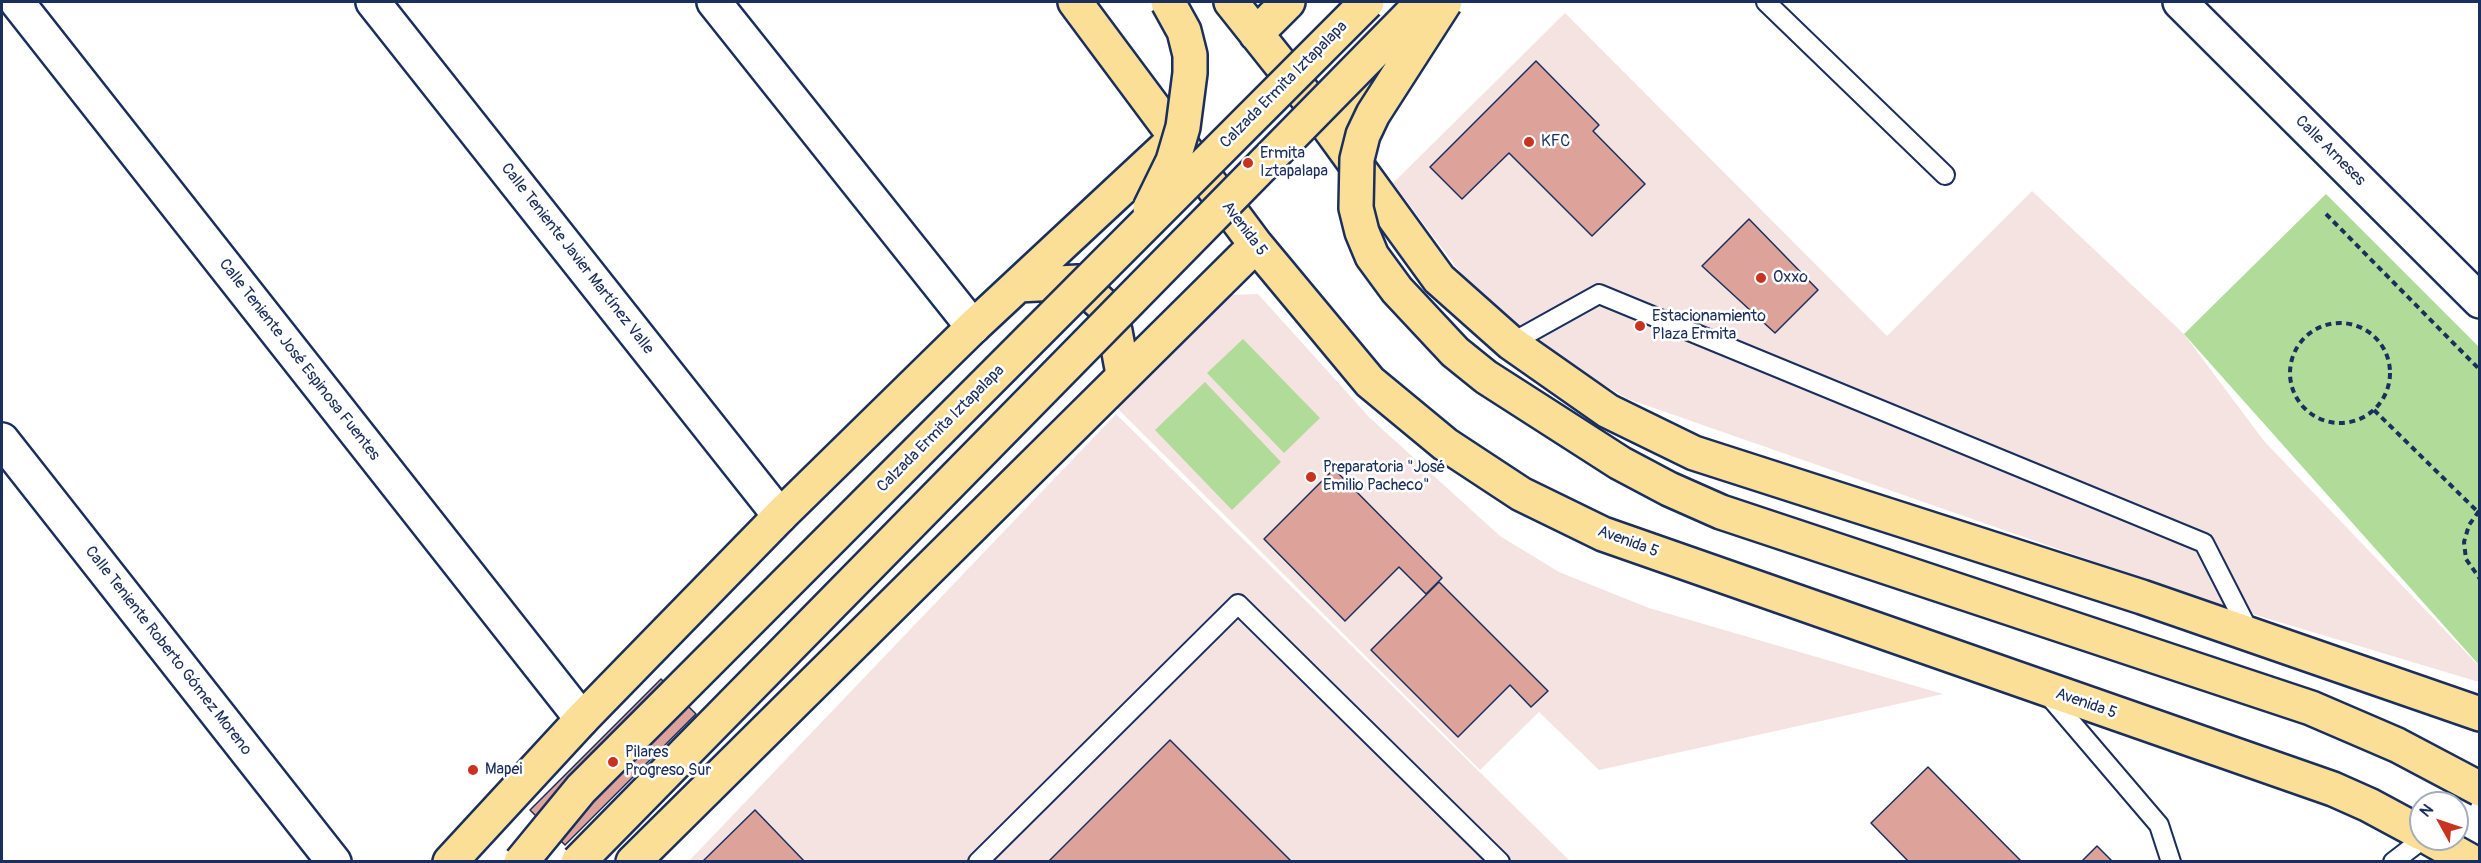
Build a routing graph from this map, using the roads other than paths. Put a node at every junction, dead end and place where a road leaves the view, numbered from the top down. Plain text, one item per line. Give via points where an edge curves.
1 (16, 2) edge
2 (373, 2) edge
3 (714, 2) edge
4 (1075, 2) edge
5 (1168, 2) edge
6 (1231, 2) edge
7 (1288, 2) edge
8 (1367, 2) edge
9 (1423, 2) edge
10 (1444, 2) edge
11 (1452, 2) edge
12 (1767, 2) edge
13 (2180, 2) edge
14 (1256, 34) junction
15 (1330, 129) junction
16 (1177, 136) junction
17 (1945, 175) dead end
18 (1256, 245) junction
19 (1117, 253) junction
20 (1018, 285) junction
21 (2480, 301) edge
22 (973, 327) junction
23 (1511, 343) junction
24 (1124, 374) junction
25 (2, 440) edge
26 (780, 516) junction
27 (2251, 635) junction
28 (2043, 689) junction
29 (2480, 714) edge
30 (582, 719) junction
31 (2480, 789) edge
32 (2409, 827) edge
33 (2409, 849) edge
34 (2453, 851) edge
35 (334, 861) edge
36 (450, 861) edge
37 (520, 861) edge
38 (578, 861) edge
39 (633, 861) edge
40 (978, 861) edge
41 (1500, 861) edge
42 (2171, 861) edge
43 (2393, 861) edge
44 (2472, 861) edge

1 - 30 street, Calle Teniente José Espinosa Fuentes
2 - 26 street, Calle Teniente Javier Martínez Valle
3 - 22 street
4 - 16 main road, Avenida 5
5 - 19 main road, bridge via 1184,31 1190,55 1183,127 1158,194
6 - 14 main road
7 - 14 main road
8 - 19 main road, Calzada Ermita Iztapalapa, bridge
9 - 38 main road, bridge
10 - 31 main road, bridge via 1363,135 1357,159 1356,208 1372,256 1397,290 1455,352 1486,377 1620,463 1721,512 2312,708
11 - 15 main road
12 - 17 lane
13 - 21 street, Calle Arneses
14 - 15 main road
15 - 23 main road via 1439,279
16 - 18 main road, Avenida 5
16 - 20 main road
18 - 24 main road
18 - 28 main road, Avenida 5 via 1370,382 1445,444 1521,494 1603,534
19 - 37 main road, Calzada Ermita Iztapalapa, bridge via 581,789
20 - 22 main road
20 - 24 main road via 1078,282 1107,309
22 - 26 main road
23 - 27 main road via 1608,411 1694,453
23 - 27 lane via 1599,294 2204,543
24 - 39 main road
25 - 35 street, Calle Teniente Roberto Gómez Moreno
26 - 30 main road
27 - 29 main road
28 - 32 main road, Avenida 5 via 2333,789
28 - 42 lane via 2159,825
30 - 36 main road
33 - 43 lane
34 - 44 main road
40 - 41 lane via 1238,604

